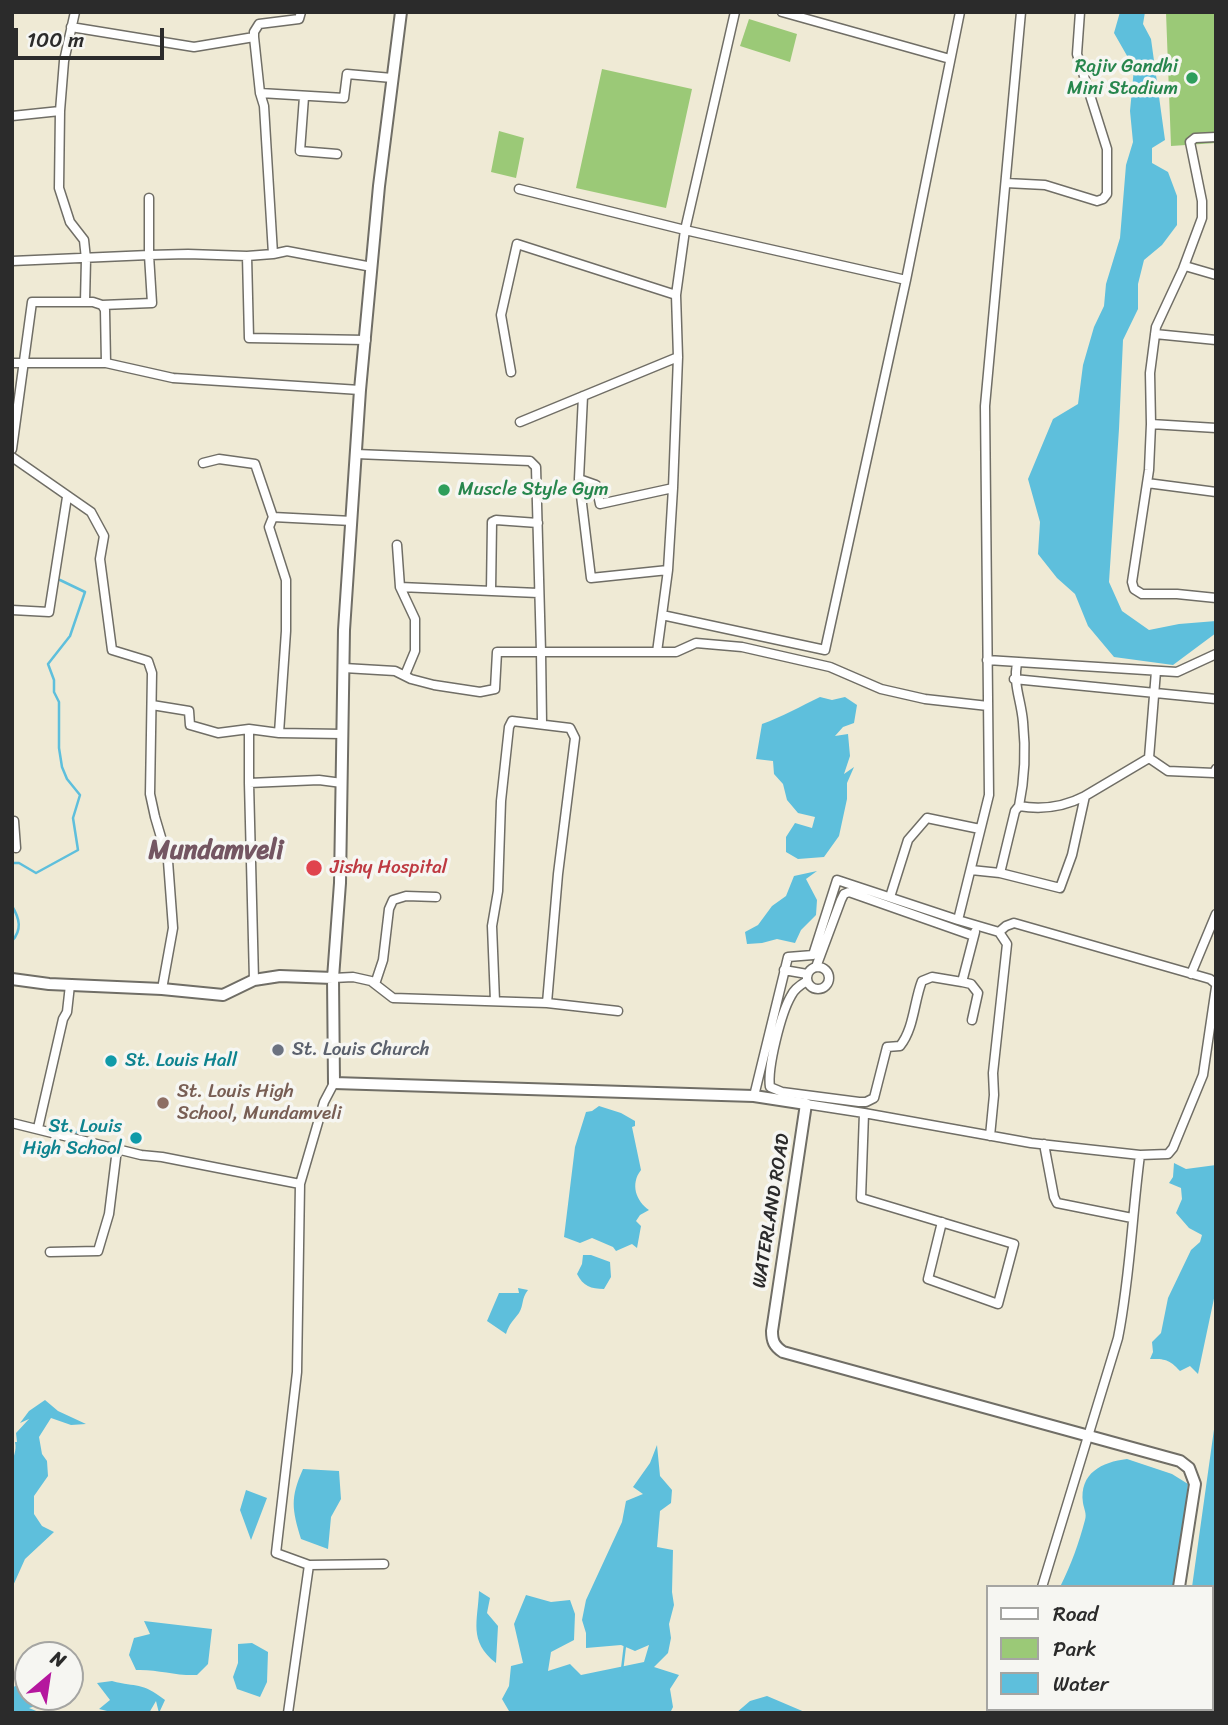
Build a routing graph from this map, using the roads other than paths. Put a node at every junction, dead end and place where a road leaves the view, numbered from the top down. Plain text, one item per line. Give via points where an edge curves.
1 (75, 12) edge
2 (301, 12) edge
3 (401, 12) edge
4 (735, 12) edge
5 (782, 12) edge
6 (960, 12) edge
7 (1021, 12) edge
8 (1080, 12) edge
9 (71, 27) junction
10 (254, 37) junction
11 (950, 59) junction
12 (392, 78) junction
13 (260, 93) junction
14 (304, 97) junction
15 (60, 111) junction
16 (12, 116) edge
17 (1216, 137) edge
18 (337, 154) dead end
19 (1006, 183) junction
20 (519, 189) dead end
21 (149, 198) dead end
22 (685, 230) junction
23 (273, 254) junction
24 (149, 256) junction
25 (247, 256) junction
26 (86, 259) junction
27 (12, 261) edge
28 (1185, 266) junction
29 (372, 267) junction
30 (1216, 275) edge
31 (906, 280) junction
32 (676, 295) junction
33 (85, 302) junction
34 (102, 305) junction
35 (1155, 334) junction
36 (366, 340) junction
37 (1216, 340) edge
38 (678, 357) junction
39 (12, 363) edge
40 (106, 363) junction
41 (23, 364) junction
42 (511, 372) dead end
43 (360, 390) junction
44 (583, 396) junction
45 (520, 422) dead end
46 (1151, 424) junction
47 (1216, 428) edge
48 (12, 449) edge
49 (356, 454) junction
50 (12, 457) edge
51 (203, 463) dead end
52 (579, 479) junction
53 (1147, 484) junction
54 (673, 488) junction
55 (1216, 492) edge
56 (67, 497) junction
57 (273, 517) junction
58 (352, 521) junction
59 (538, 523) junction
60 (397, 545) dead end
61 (668, 570) junction
62 (400, 587) junction
63 (491, 591) junction
64 (538, 593) junction
65 (1216, 598) edge
66 (12, 610) edge
67 (662, 615) junction
68 (541, 652) junction
69 (657, 652) junction
70 (1216, 654) edge
71 (988, 660) junction
72 (1017, 662) junction
73 (344, 668) junction
74 (1156, 671) junction
75 (405, 675) junction
76 (1014, 678) junction
77 (1154, 691) junction
78 (1216, 699) edge
79 (152, 705) junction
80 (988, 706) junction
81 (542, 723) junction
82 (250, 729) junction
83 (279, 733) junction
84 (343, 734) junction
85 (1149, 758) junction
86 (1216, 769) edge
87 (249, 783) junction
88 (342, 783) junction
89 (1085, 796) junction
90 (1019, 806) junction
91 (14, 821) edge
92 (981, 829) junction
93 (12, 847) edge
94 (971, 870) junction
95 (1000, 873) junction
96 (436, 897) dead end
97 (890, 897) junction
98 (1216, 914) edge
99 (958, 920) junction
100 (977, 925) junction
101 (999, 932) junction
102 (974, 936) junction
103 (816, 967) junction
104 (785, 970) junction
105 (1191, 974) junction
106 (333, 978) junction
107 (807, 978) junction
108 (12, 979) edge
109 (254, 980) junction
110 (962, 982) junction
111 (70, 985) junction
112 (375, 985) junction
113 (1216, 985) edge
114 (162, 989) junction
115 (495, 1001) junction
116 (547, 1003) junction
117 (618, 1011) dead end
118 (972, 1020) dead end
119 (334, 1083) junction
120 (754, 1096) junction
121 (806, 1104) junction
122 (863, 1113) junction
123 (12, 1123) edge
124 (38, 1128) junction
125 (990, 1136) junction
126 (1044, 1144) junction
127 (117, 1149) junction
128 (1140, 1154) junction
129 (300, 1184) junction
130 (1132, 1217) junction
131 (942, 1222) junction
132 (50, 1252) dead end
133 (1087, 1436) junction
134 (384, 1564) dead end
135 (309, 1565) junction
136 (1043, 1585) edge
137 (1179, 1585) edge
138 (288, 1713) edge

1 - 9 street
2 - 10 street via 299,19 259,24
3 - 12 main road
4 - 22 street
5 - 11 street
6 - 11 street
7 - 19 street
8 - 19 street via 1077,54 1107,149 1107,194 1097,201 1045,185
9 - 10 street via 194,47
9 - 15 street
10 - 13 street
11 - 31 street
12 - 14 street via 347,74 344,98
12 - 29 main road
13 - 14 street
13 - 23 street
14 - 18 street via 300,151
15 - 16 street
15 - 26 street via 59,188 70,222 84,240
17 - 28 street via 1190,142 1202,218
19 - 71 street via 985,406
20 - 22 street
21 - 24 street
22 - 31 street
22 - 32 street
23 - 25 street
23 - 29 street via 287,251
24 - 25 street
24 - 26 street
24 - 34 street via 152,303
25 - 36 street via 249,338
26 - 27 street
26 - 33 street
28 - 30 street
28 - 35 street
29 - 36 main road
31 - 67 street via 825,650
32 - 38 street
32 - 42 street via 517,244 501,315
33 - 34 street
33 - 41 street via 32,302
34 - 40 street
35 - 37 street
35 - 46 street
36 - 43 main road
38 - 44 street
38 - 54 street
39 - 41 street
40 - 41 street
40 - 43 street via 173,378
41 - 48 street
43 - 49 main road
44 - 45 street
44 - 52 street
46 - 47 street
46 - 53 street
49 - 58 main road
49 - 59 street via 530,461 538,476
50 - 56 street
51 - 57 street via 219,459 255,464
52 - 54 street via 596,485 600,504
52 - 61 street via 591,578
53 - 55 street
53 - 65 street via 1134,589 1142,594
54 - 61 street
56 - 66 street via 49,612
56 - 79 street via 91,512 104,536 100,559 112,650 148,661
57 - 58 street
57 - 83 street via 269,527 286,580
58 - 73 main road
59 - 63 street via 492,523
59 - 64 street
60 - 62 street
61 - 67 street
62 - 63 street
62 - 75 street via 415,619 415,651
63 - 64 street
64 - 68 street
67 - 69 street
68 - 69 street
68 - 75 street via 498,652 495,690 434,685
68 - 81 street
69 - 80 street via 676,652 696,643 741,648 830,667 881,689
70 - 74 street via 1177,672
71 - 72 street
71 - 80 street
72 - 74 street
72 - 76 street
73 - 75 street
73 - 84 main road
74 - 77 street
76 - 77 street
76 - 90 street via 1023,721 1026,774
77 - 78 street
77 - 85 street
79 - 82 street via 189,711 190,725 218,733
79 - 114 street via 150,794 168,861 173,928
80 - 92 street via 989,795
81 - 115 street via 512,721 509,727 492,926
81 - 116 street via 570,728 575,738
82 - 83 street
82 - 87 street
83 - 84 street
84 - 88 main road
85 - 86 street via 1168,771 1214,773
85 - 89 street
87 - 88 street
87 - 109 street
88 - 106 main road
89 - 90 street via 1046,808
89 - 95 street via 1060,888
90 - 95 street
91 - 93 street via 16,848
92 - 94 street
92 - 97 street via 927,818 908,840
94 - 95 street
94 - 99 street
96 - 112 street via 393,900
97 - 99 street
97 - 104 street via 837,880 813,955 788,957
98 - 105 street
99 - 100 street
100 - 101 street
100 - 102 street
101 - 105 street via 1014,923
101 - 125 street via 1007,953
102 - 103 street via 849,892 835,912
102 - 110 street
103 - 107 street
103 - 107 street via 826,970 828,984 818,990 811,988
104 - 107 street
104 - 120 street
105 - 113 street
106 - 109 main road
106 - 112 street via 362,978
106 - 119 main road
107 - 110 street via 790,997 773,1055 771,1087 859,1102 874,1098 887,1047 900,1046 906,1038 922,981 932,977
108 - 111 main road
109 - 114 main road via 223,995
110 - 118 street via 978,993
111 - 114 main road
111 - 124 street
112 - 115 street via 393,999
113 - 128 street via 1202,1075 1173,1148 1168,1154
115 - 116 street
116 - 117 street
119 - 120 main road
119 - 129 street
120 - 121 main road
121 - 122 street
121 - 133 main road, WATERLAND ROAD via 772,1331 775,1346 783,1352
122 - 125 street
122 - 131 street via 862,1198
123 - 124 street
124 - 127 street
125 - 126 street
126 - 128 street
126 - 130 street via 1057,1203
127 - 129 street
127 - 132 street via 109,1214 98,1251
128 - 130 street
129 - 135 street via 297,1372 276,1553
130 - 133 street via 1125,1306
131 - 131 street via 1014,1244 998,1304 928,1279
133 - 136 street
133 - 137 main road, WATERLAND ROAD via 1180,1461 1189,1468 1195,1484
134 - 135 street
135 - 138 street

